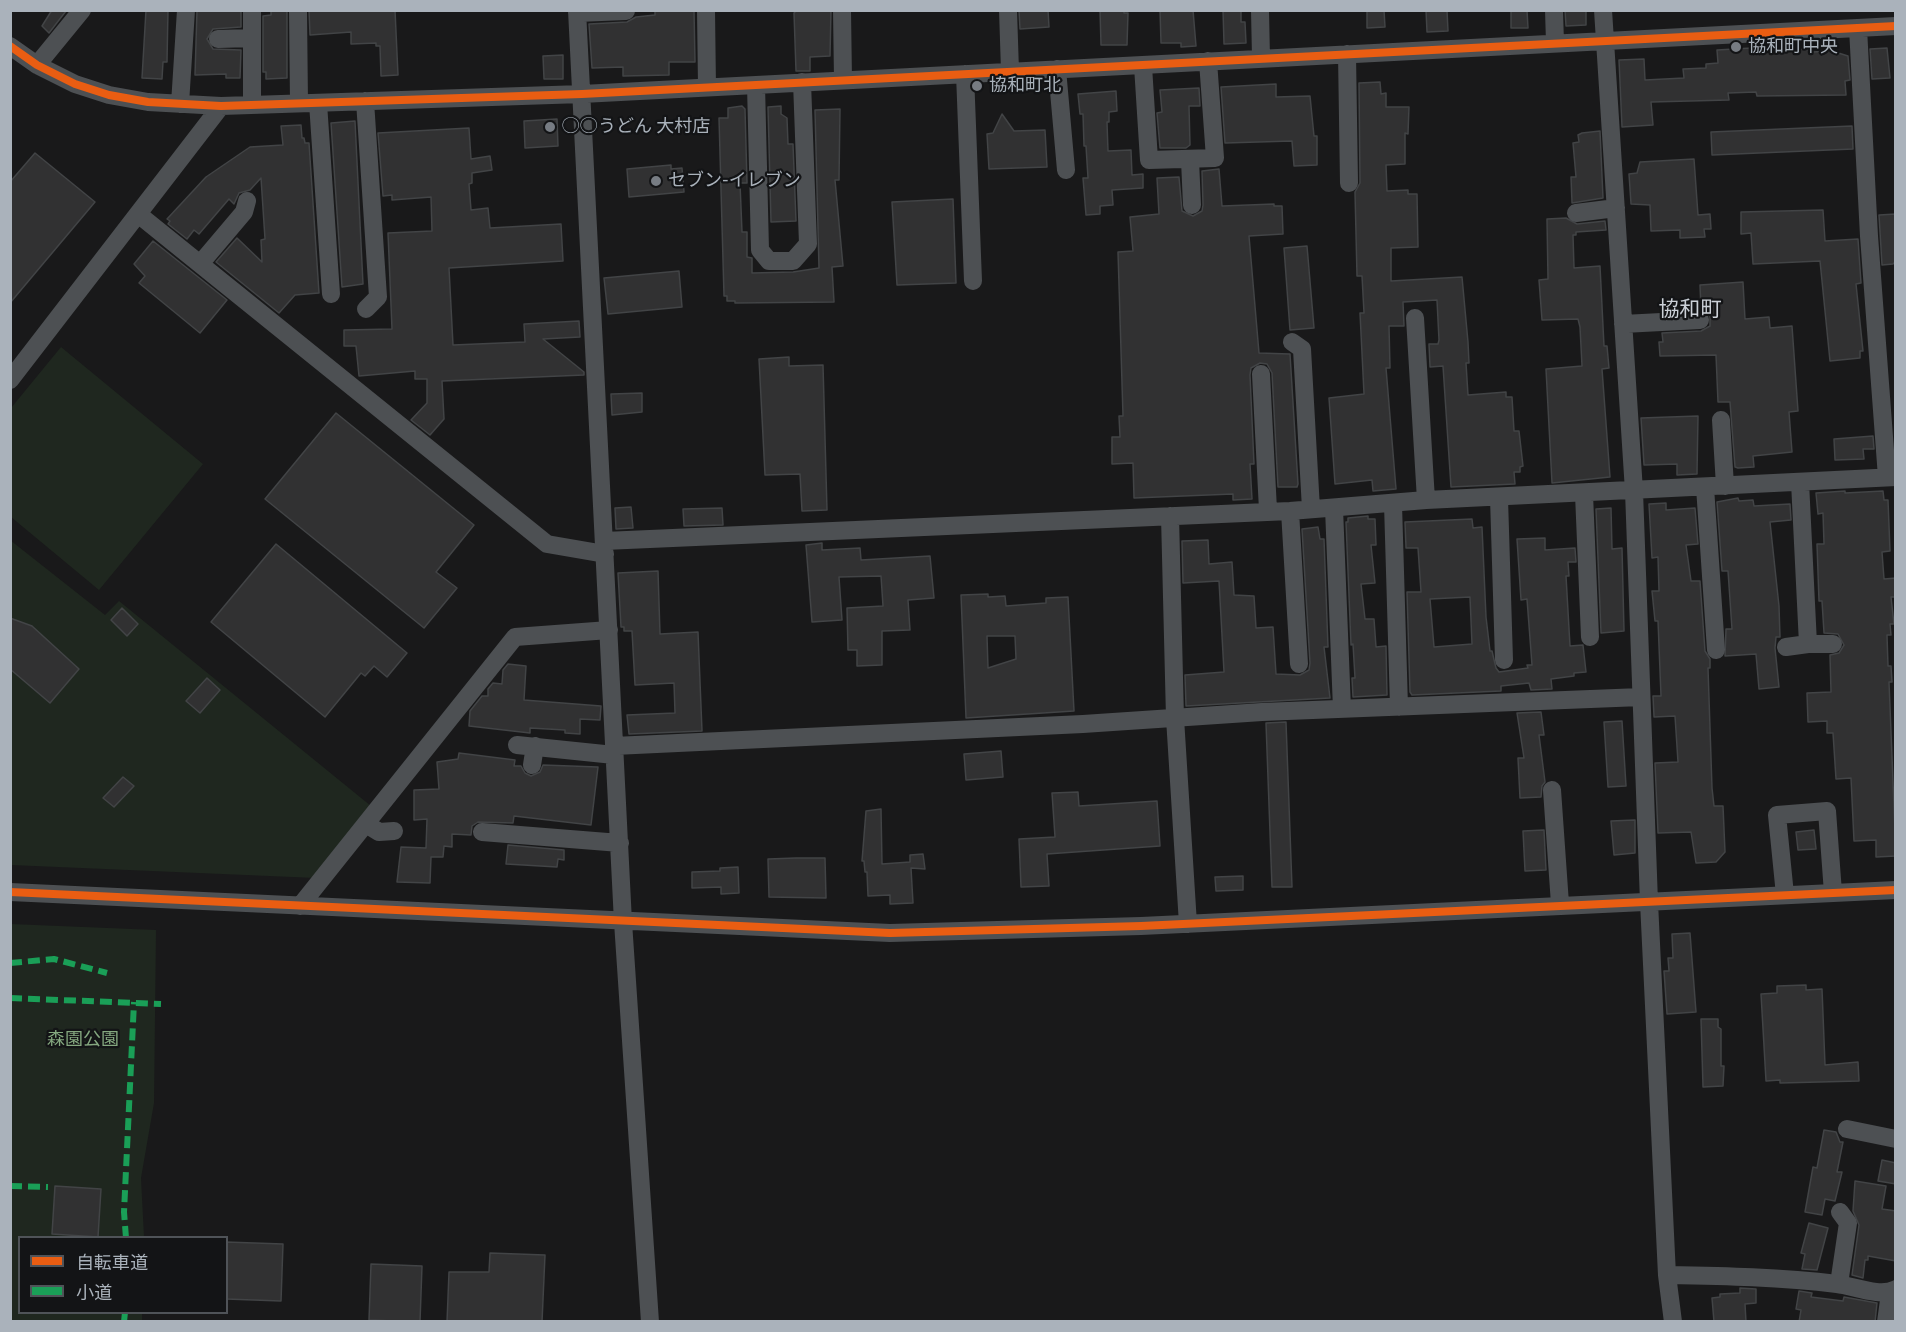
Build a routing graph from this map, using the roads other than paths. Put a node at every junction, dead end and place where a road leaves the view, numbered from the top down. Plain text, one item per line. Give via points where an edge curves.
1 (82, 10) edge
2 (186, 10) edge
3 (252, 10) edge
4 (298, 10) edge
5 (626, 10) edge
6 (706, 10) edge
7 (842, 10) edge
8 (1008, 10) edge
9 (1260, 10) edge
10 (1554, 10) edge
11 (1603, 10) edge
12 (577, 12) edge
13 (1891, 21) edge
14 (1858, 28) junction
15 (252, 38) junction
16 (218, 39) dead end
17 (1605, 40) junction
18 (1555, 43) junction
19 (10, 46) edge
20 (1347, 54) junction
21 (1261, 58) junction
22 (1208, 61) junction
23 (38, 65) junction
24 (1143, 66) junction
25 (1057, 69) junction
26 (1010, 71) junction
27 (965, 74) junction
28 (843, 80) junction
29 (802, 82) junction
30 (756, 85) junction
31 (708, 87) junction
32 (582, 93) junction
33 (365, 101) junction
34 (309, 103) junction
35 (180, 104) junction
36 (252, 105) junction
37 (221, 106) junction
38 (1190, 160) junction
39 (1066, 170) dead end
40 (1349, 183) dead end
41 (247, 201) dead end
42 (1192, 205) dead end
43 (1616, 208) junction
44 (1576, 213) dead end
45 (138, 214) junction
46 (200, 264) junction
47 (973, 281) dead end
48 (331, 294) dead end
49 (366, 309) dead end
50 (1415, 318) dead end
51 (1700, 320) dead end
52 (1623, 324) junction
53 (1292, 342) dead end
54 (1261, 374) dead end
55 (10, 380) edge
56 (1721, 420) dead end
57 (1891, 477) edge
58 (1800, 482) junction
59 (1725, 486) junction
60 (1705, 487) junction
61 (1634, 491) junction
62 (1584, 494) junction
63 (1499, 498) junction
64 (1426, 500) junction
65 (1393, 504) junction
66 (1334, 508) junction
67 (1311, 509) junction
68 (1268, 510) junction
69 (1290, 511) junction
70 (1170, 516) junction
71 (604, 547) junction
72 (609, 630) junction
73 (1590, 637) dead end
74 (1808, 644) junction
75 (1833, 644) dead end
76 (1786, 647) dead end
77 (1716, 650) dead end
78 (1504, 660) dead end
79 (1299, 664) dead end
80 (1641, 697) junction
81 (1400, 707) junction
82 (1342, 709) junction
83 (1175, 718) junction
84 (614, 750) junction
85 (532, 765) dead end
86 (1552, 790) dead end
87 (366, 824) junction
88 (394, 831) dead end
89 (482, 832) dead end
90 (620, 843) junction
91 (1896, 890) edge
92 (10, 892) edge
93 (1833, 893) junction
94 (1785, 895) junction
95 (1649, 902) junction
96 (1560, 904) junction
97 (300, 906) junction
98 (622, 922) junction
99 (1188, 924) junction
100 (1847, 1129) dead end
101 (1896, 1139) edge
102 (1840, 1212) dead end
103 (1668, 1275) junction
104 (1839, 1284) junction
105 (1893, 1291) edge
106 (650, 1322) edge
107 (1673, 1322) edge
108 (1886, 1322) edge

1 - 23 street
2 - 35 street
3 - 15 street
4 - 34 street
5 - 12 street
6 - 31 street
7 - 28 street
8 - 26 street
9 - 21 street
10 - 18 street
11 - 17 street
12 - 32 street
13 - 14 street
14 - 17 street
14 - 57 street via 1869,236
15 - 16 street
15 - 36 street
17 - 18 street
17 - 43 street
18 - 20 street
19 - 23 street
20 - 21 street
20 - 40 street
21 - 22 street
22 - 24 street
22 - 38 street via 1215,158
23 - 35 street via 75,84 109,95
24 - 25 street
24 - 38 street via 1149,160
25 - 26 street
25 - 39 street
26 - 27 street
27 - 28 street
27 - 47 street
28 - 29 street
29 - 30 street
29 - 30 street via 808,244 793,261 769,261 760,250
30 - 31 street
31 - 32 street
32 - 33 street
32 - 71 street
33 - 34 street
33 - 49 street via 378,297
34 - 36 street
34 - 48 street
35 - 37 street
36 - 37 street
37 - 45 street
38 - 42 street
41 - 46 street via 244,212
43 - 44 street
43 - 52 street
45 - 46 street
45 - 55 street
46 - 71 street via 547,544
50 - 64 street
51 - 52 street
52 - 61 street
53 - 67 street via 1302,349
54 - 68 street
56 - 59 street
57 - 58 street
58 - 59 street
58 - 74 street
59 - 60 street
60 - 61 street
60 - 77 street
61 - 62 street
61 - 80 street
62 - 63 street
62 - 73 street
63 - 64 street
63 - 78 street
64 - 65 street
65 - 66 street
65 - 81 street
66 - 67 street
66 - 82 street
67 - 69 street
68 - 69 street
68 - 70 street
69 - 79 street
70 - 71 street
70 - 83 street
71 - 72 street
72 - 84 street
72 - 87 street via 515,637
74 - 75 street
74 - 76 street
80 - 81 street
80 - 95 street
81 - 82 street
82 - 83 street
83 - 84 street
83 - 99 street
84 - 85 street via 526,746
84 - 90 street
86 - 96 street
87 - 88 street via 379,832
87 - 97 street
89 - 90 street
90 - 98 street
91 - 93 street
92 - 97 street
93 - 94 street
93 - 94 street via 1827,811 1778,815
94 - 95 street
95 - 96 street
95 - 103 street
96 - 99 street
97 - 98 street
98 - 99 street via 890,933
98 - 106 street
100 - 101 street
102 - 104 street via 1848,1223
103 - 104 street
103 - 107 street
104 - 105 street
105 - 108 street

